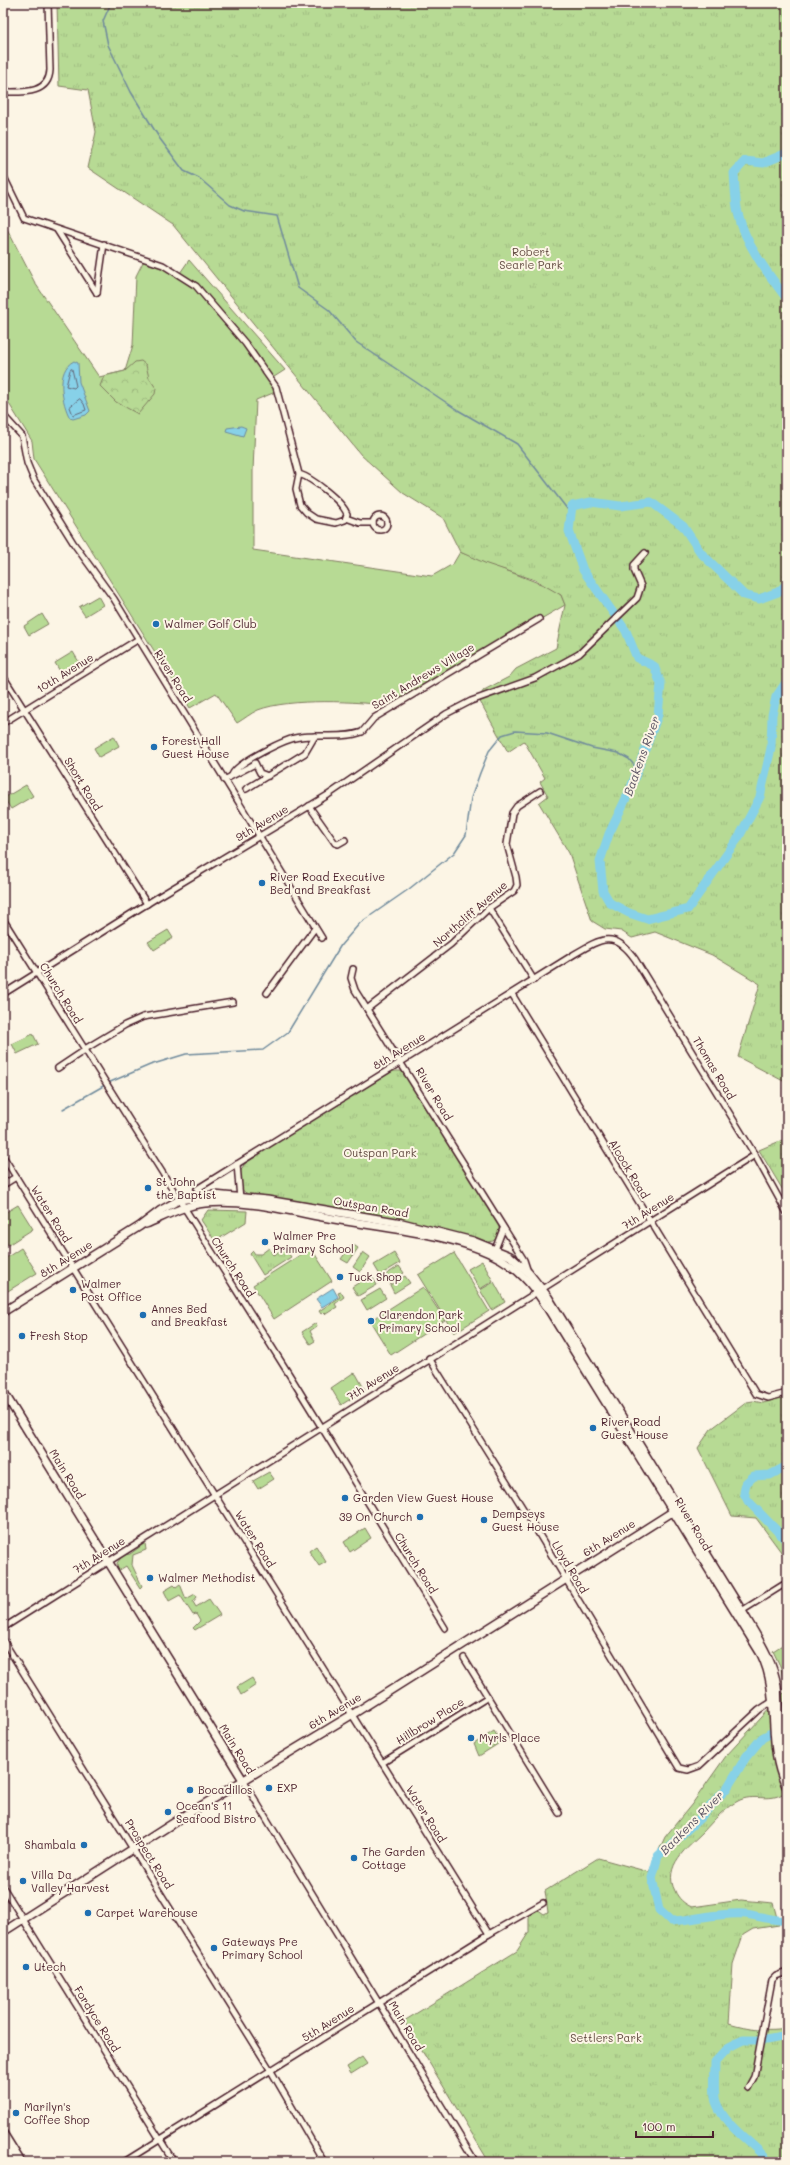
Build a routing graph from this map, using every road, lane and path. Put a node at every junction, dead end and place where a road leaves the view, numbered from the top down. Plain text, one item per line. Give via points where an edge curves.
1 (48, 3) edge
2 (3, 92) edge
3 (3, 175) edge
4 (57, 230) junction
5 (104, 244) junction
6 (3, 415) edge
7 (299, 474) junction
8 (346, 518) junction
9 (373, 523) dead end
10 (645, 553) dead end
11 (539, 619) dead end
12 (138, 640) junction
13 (3, 676) edge
14 (24, 710) junction
15 (3, 723) edge
16 (315, 736) junction
17 (256, 756) junction
18 (255, 764) junction
19 (232, 775) junction
20 (268, 776) junction
21 (224, 780) junction
22 (246, 789) dead end
23 (540, 791) dead end
24 (309, 806) junction
25 (260, 837) junction
26 (345, 840) dead end
27 (147, 904) junction
28 (489, 908) junction
29 (3, 919) edge
30 (315, 928) junction
31 (322, 938) dead end
32 (615, 940) joint
33 (353, 969) dead end
34 (37, 972) junction
35 (534, 980) junction
36 (267, 993) dead end
37 (3, 994) edge
38 (512, 994) junction
39 (233, 1002) dead end
40 (367, 1009) junction
41 (85, 1050) junction
42 (402, 1062) junction
43 (58, 1068) dead end
44 (394, 1068) junction
45 (409, 1074) junction
46 (755, 1155) junction
47 (3, 1156) edge
48 (237, 1164) junction
49 (16, 1177) junction
50 (3, 1185) edge
51 (197, 1189) dead end
52 (179, 1200) junction
53 (240, 1200) junction
54 (184, 1208) junction
55 (787, 1213) edge
56 (650, 1222) junction
57 (140, 1226) junction
58 (503, 1229) junction
59 (494, 1252) junction
60 (74, 1267) junction
61 (528, 1272) junction
62 (539, 1290) junction
63 (3, 1312) edge
64 (429, 1358) junction
65 (3, 1391) edge
66 (787, 1393) edge
67 (321, 1427) junction
68 (215, 1494) junction
69 (675, 1510) junction
70 (108, 1561) junction
71 (565, 1578) junction
72 (783, 1585) dead end
73 (739, 1613) junction
74 (3, 1628) edge
75 (445, 1628) dead end
76 (3, 1640) edge
77 (464, 1658) dead end
78 (488, 1697) junction
79 (774, 1702) junction
80 (353, 1714) junction
81 (382, 1763) junction
82 (787, 1775) edge
83 (243, 1780) junction
84 (786, 1786) edge
85 (559, 1813) dead end
86 (134, 1849) junction
87 (3, 1887) edge
88 (543, 1903) dead end
89 (23, 1920) junction
90 (3, 1932) edge
91 (489, 1934) junction
92 (787, 1972) edge
93 (379, 2003) junction
94 (271, 2071) junction
95 (748, 2088) dead end
96 (3, 2133) edge
97 (160, 2140) junction
98 (3, 2144) edge
99 (475, 2161) edge
100 (15, 2162) edge
101 (21, 2162) edge
102 (124, 2162) edge
103 (174, 2162) edge
104 (324, 2162) edge

1 - 2 street via 49,79 35,90
3 - 4 street via 24,218
4 - 5 street
4 - 5 street via 97,293
5 - 7 street via 176,271 192,282 214,306 245,343 276,387
6 - 12 street, River Road via 22,436 27,463 34,480 74,544 111,594
7 - 8 street via 310,478 338,503 345,510
7 - 8 street via 296,484 297,496 307,513 326,522 340,522
8 - 9 street via 360,524
10 - 24 street, 9th Avenue via 636,561 633,568 640,586 635,601 580,654 535,678 471,701 446,714
11 - 16 street, Saint Andrews Village via 374,718 362,732
12 - 14 street, 10th Avenue
12 - 21 street, River Road
13 - 14 street, Short Road
14 - 15 street, 10th Avenue
14 - 27 street, Short Road
16 - 17 street, Saint Andrews Village via 295,738
16 - 20 street via 305,752
17 - 18 street
17 - 19 street, Saint Andrews Village via 233,770
18 - 19 street, Saint Andrews Village via 237,775
18 - 20 street via 260,773
19 - 21 street, Saint Andrews Village
20 - 22 street
21 - 25 street, River Road
23 - 28 street, Northcliff Avenue via 513,811 507,844 517,885 513,892
24 - 25 street, 9th Avenue
24 - 26 street via 335,843
25 - 27 street, 9th Avenue
25 - 30 street, River Road
27 - 34 street, 9th Avenue
28 - 35 street
28 - 40 street, Northcliff Avenue via 451,944
29 - 34 street, Church Road
30 - 31 street, River Road
30 - 36 street
32 - 35 street, 8th Avenue via 597,941
32 - 46 street, Thomas Road via 628,949 635,959
33 - 40 street, River Road via 351,982
34 - 37 street, 9th Avenue
34 - 41 street, Church Road
35 - 38 street, 8th Avenue
38 - 42 street, 8th Avenue
38 - 56 street, Alcock Road
39 - 41 street via 143,1017
40 - 42 street, River Road
41 - 43 street
41 - 52 street, Church Road
42 - 44 street, 8th Avenue
42 - 45 street, River Road
44 - 45 street
44 - 48 street, 8th Avenue
45 - 58 street, River Road
46 - 55 street, Thomas Road
46 - 56 street, 7th Avenue
47 - 49 street, Water Road
48 - 51 street, 8th Avenue
48 - 53 street
49 - 50 street
49 - 60 street, Water Road
52 - 53 main road, Outspan Road via 205,1196
52 - 54 street, Church Road
52 - 57 main road, 8th Avenue
53 - 54 main road, Outspan Road via 204,1203
53 - 59 main road, Outspan Road via 409,1224 448,1234
54 - 57 main road, 8th Avenue
54 - 67 street, Church Road
56 - 62 street, 7th Avenue
56 - 66 street, Alcock Road via 756,1394 768,1398
57 - 60 main road, 8th Avenue
58 - 59 street
58 - 61 street, River Road via 526,1263
59 - 61 main road, Outspan Road via 510,1256
59 - 62 main road, Outspan Road
60 - 63 main road, 8th Avenue
60 - 68 street, Water Road
61 - 62 main road, Outspan Road
62 - 64 street, 7th Avenue
62 - 69 main road, River Road
64 - 67 street, 7th Avenue
64 - 71 street, Lloyd Road
65 - 70 main road, Main Road
67 - 68 street, 7th Avenue
67 - 75 street, Church Road
68 - 70 street, 7th Avenue
68 - 80 street, Water Road
69 - 71 main road, 6th Avenue
69 - 73 main road, River Road
70 - 74 street, 7th Avenue
70 - 83 main road, Main Road
71 - 79 street, Lloyd Road via 679,1768 688,1770 700,1766 759,1710
71 - 80 main road, 6th Avenue
72 - 73 street
73 - 79 main road, River Road via 773,1669
76 - 86 street, Prospect Road
77 - 78 street
78 - 81 street, Hillbrow Place
78 - 85 street
79 - 82 main road, River Road
79 - 84 main road, River Road via 778,1762
80 - 81 street, Water Road
80 - 83 main road, 6th Avenue
81 - 91 street, Water Road
83 - 86 main road, 6th Avenue
83 - 93 street, Main Road
86 - 89 main road, 6th Avenue
86 - 94 street, Prospect Road
87 - 89 street, Fordyce Road
88 - 91 street, 5th Avenue
89 - 90 main road, 6th Avenue
89 - 97 street, Fordyce Road
91 - 93 street, 5th Avenue
92 - 95 street via 772,1980 754,2077
93 - 94 street, 5th Avenue
93 - 99 street, Main Road
94 - 97 street, 5th Avenue
94 - 104 street, Prospect Road
96 - 101 main road
97 - 102 street, 5th Avenue
97 - 103 street, Fordyce Road
98 - 100 main road

